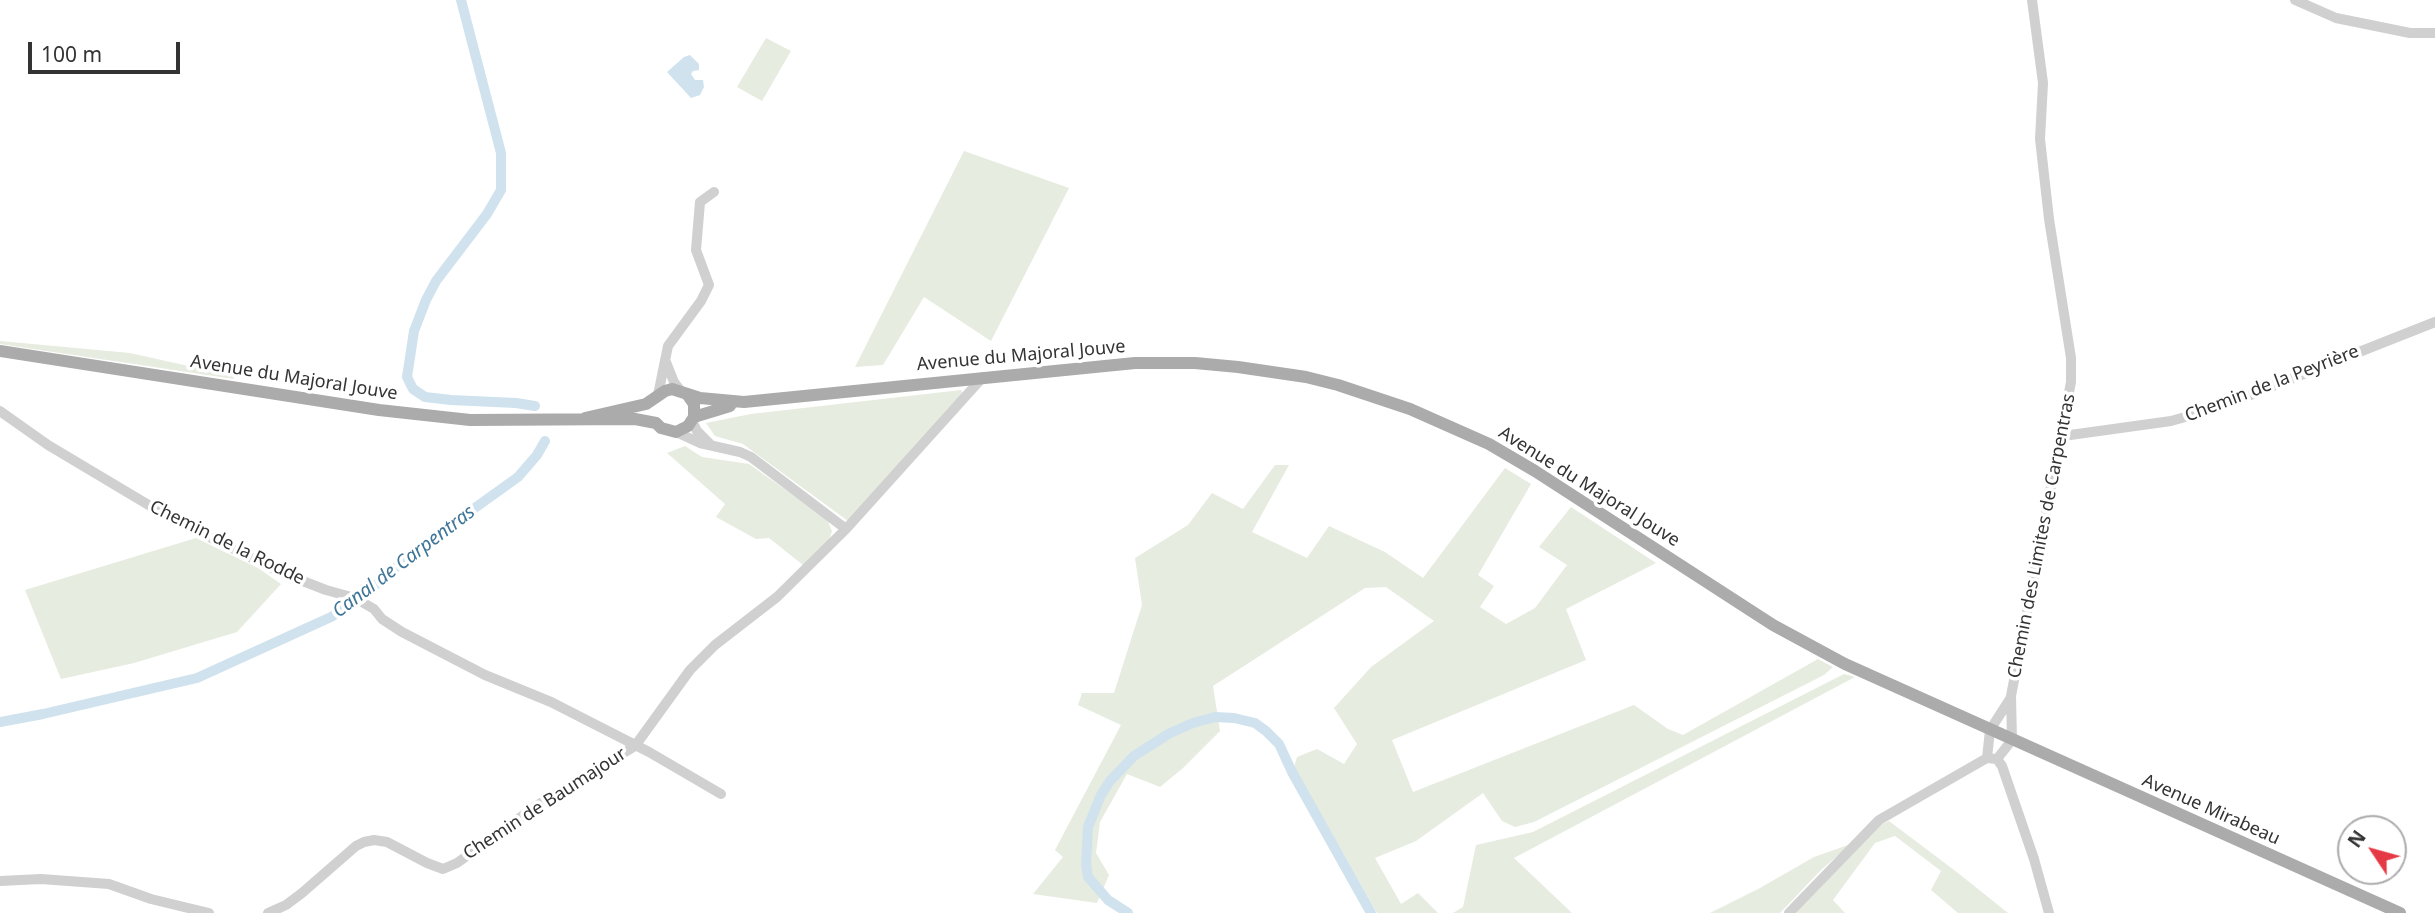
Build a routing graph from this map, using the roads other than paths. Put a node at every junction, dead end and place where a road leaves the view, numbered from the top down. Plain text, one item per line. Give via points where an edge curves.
1 (2032, 0) edge
2 (2295, 0) edge
3 (2435, 33) edge
4 (714, 192) dead end
5 (2435, 322) edge
6 (0, 351) edge
7 (666, 360) junction
8 (983, 377) junction
9 (683, 392) junction
10 (657, 397) junction
11 (744, 402) junction
12 (0, 411) edge
13 (585, 418) junction
14 (693, 419) junction
15 (656, 423) junction
16 (676, 432) junction
17 (2063, 436) junction
18 (712, 446) junction
19 (846, 529) junction
20 (2011, 696) junction
21 (1990, 730) junction
22 (2010, 739) junction
23 (635, 746) junction
24 (1992, 758) junction
25 (721, 794) dead end
26 (0, 880) edge
27 (209, 913) edge
28 (268, 913) edge
29 (1789, 913) edge
30 (2049, 913) edge
31 (2400, 913) edge

1 - 17 street, Chemin des Limites de Carpentras via 2042,60 2041,152 2071,358
2 - 3 street via 2336,18 2410,33
4 - 7 street via 700,202 696,250 709,285 707,293 673,337
5 - 17 street, Chemin de la Peyrière via 2220,407 2171,421
6 - 13 main road, Avenue du Majoral Jouve via 438,418
7 - 9 street
7 - 10 street
8 - 11 main road, Avenue du Majoral Jouve
8 - 19 street, Chemin de Baumajour
8 - 21 main road, Avenue du Majoral Jouve via 1135,363 1218,364 1306,377 1373,395 1489,444 1805,643
9 - 10 main road, Avenue du Majoral Jouve via 672,389
9 - 11 main road, Avenue du Majoral Jouve via 707,400
9 - 14 main road via 694,404
10 - 13 main road, Avenue du Majoral Jouve via 636,407
10 - 15 main road via 652,415
11 - 14 main road, Avenue du Majoral Jouve
12 - 23 street, Chemin de la Rodde via 167,516 282,573 360,600 402,632
13 - 15 main road, Avenue du Majoral Jouve
14 - 16 main road, Avenue du Majoral Jouve
14 - 18 street
15 - 16 main road, Avenue du Majoral Jouve
16 - 18 street
17 - 20 street, Chemin des Limites de Carpentras
18 - 19 street via 751,457
19 - 23 street, Chemin de Baumajour via 777,597 690,670
20 - 21 street, Chemin des Limites de Carpentras
20 - 22 street, Chemin des Limites de Carpentras
21 - 22 main road, Avenue du Majoral Jouve
21 - 24 street
22 - 24 street
22 - 31 main road, Avenue Mirabeau
23 - 25 street, Chemin de la Rodde
23 - 28 street, Chemin de Baumajour via 536,806 457,863 443,869 387,842 364,842 294,900
24 - 29 street via 1879,820
24 - 30 street via 2002,766
26 - 27 street via 108,884

